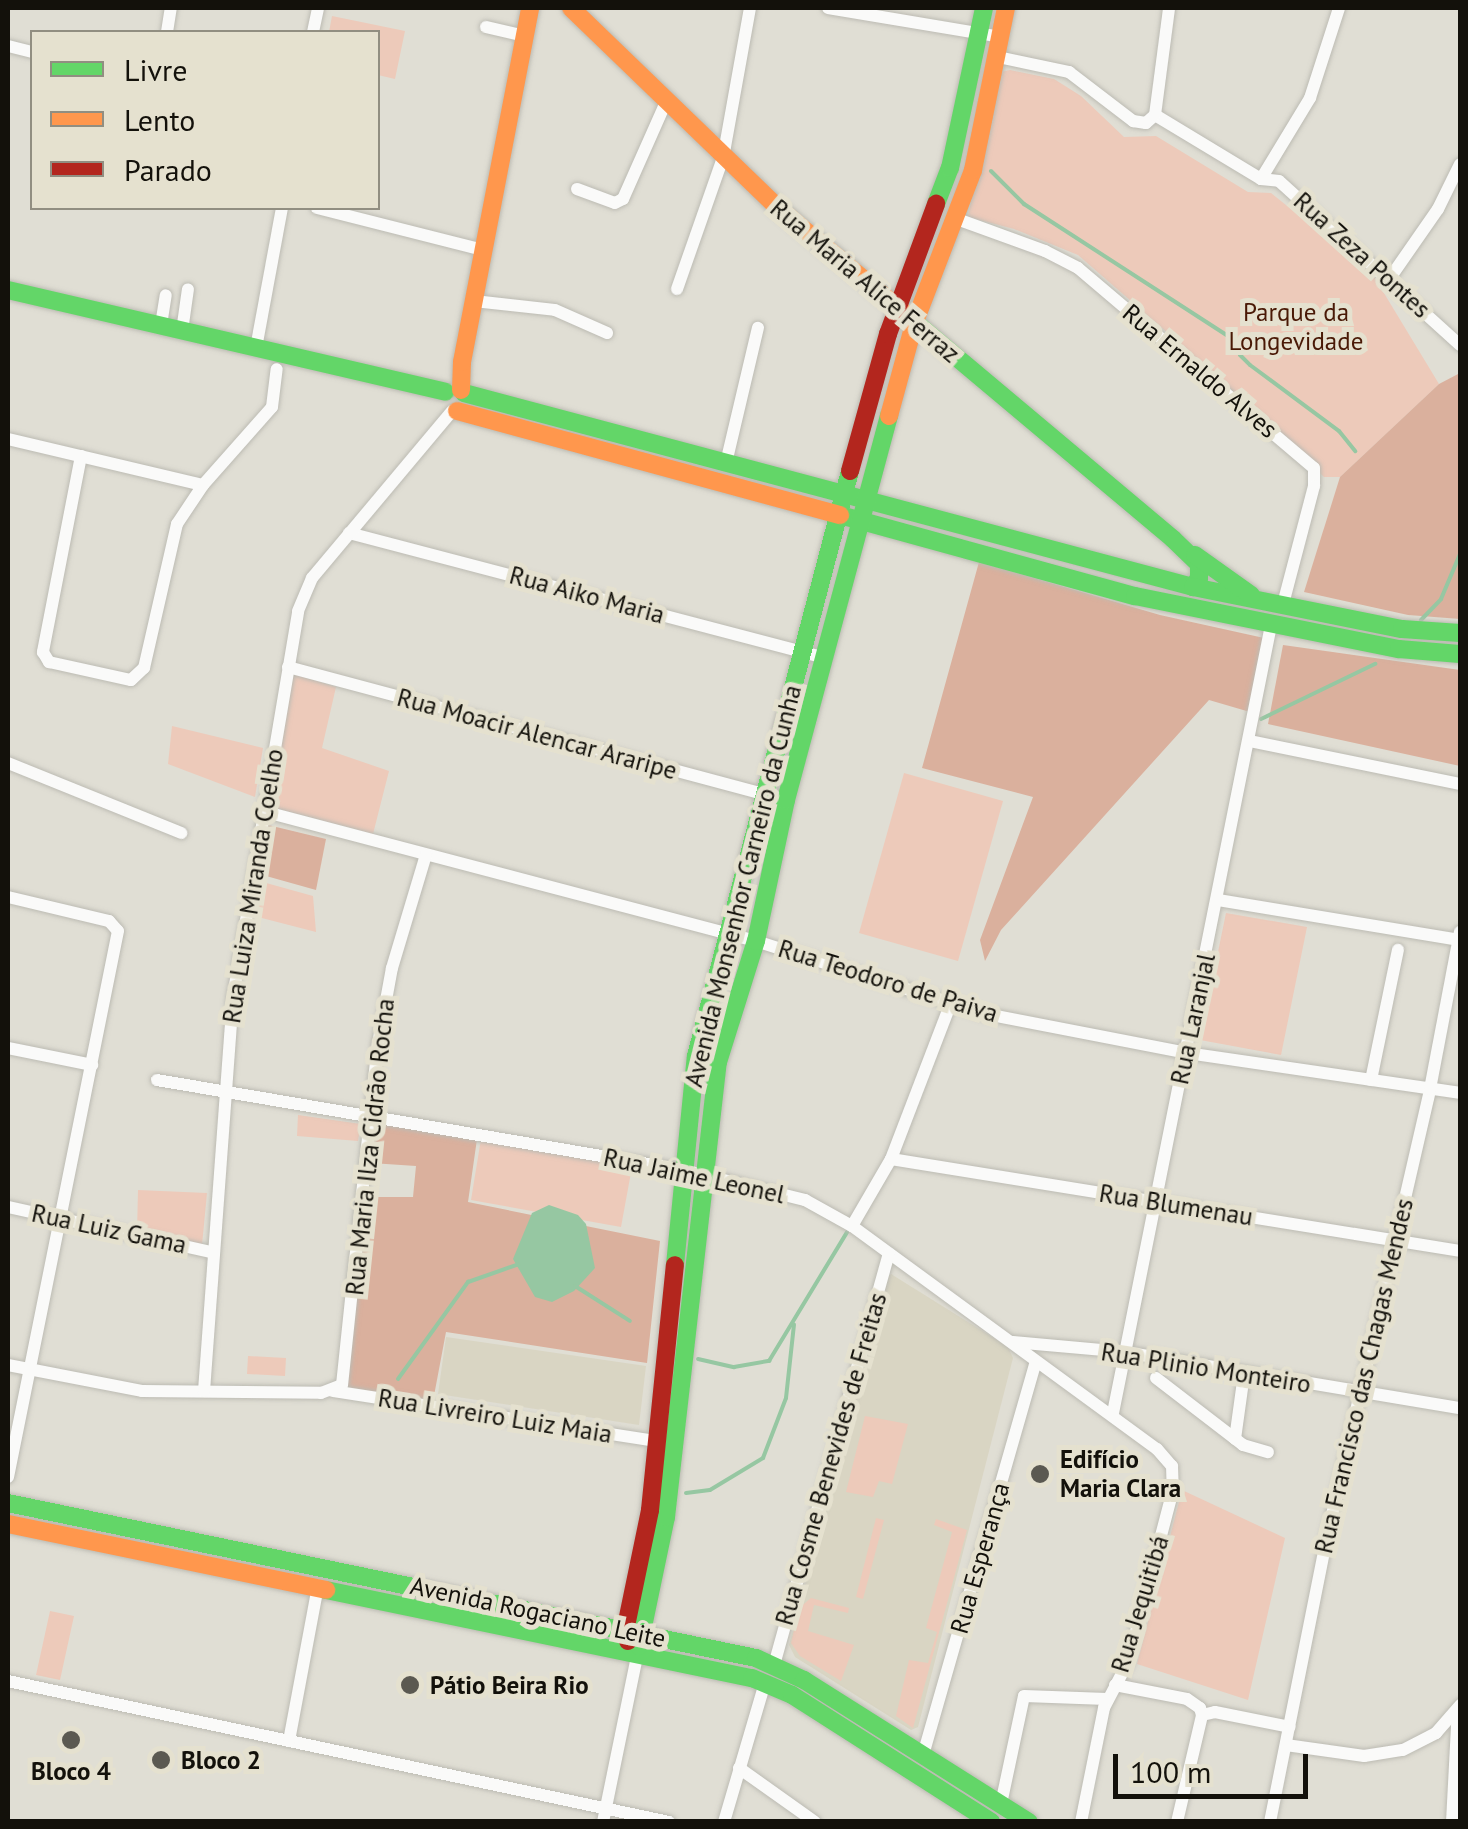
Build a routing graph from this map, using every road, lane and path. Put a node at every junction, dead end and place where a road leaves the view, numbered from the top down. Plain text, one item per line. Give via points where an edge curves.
1 (530, 8) edge
2 (571, 8) edge
3 (750, 8) edge
4 (828, 8) edge
5 (984, 8) edge
6 (1006, 8) edge
7 (1169, 8) edge
8 (1339, 8) edge
9 (486, 27) dead end
10 (979, 33) junction
11 (525, 36) junction
12 (1001, 37) junction
13 (998, 57) junction
14 (666, 102) junction
15 (1156, 115) junction
16 (724, 158) junction
17 (1460, 164) edge
18 (1262, 179) junction
19 (577, 189) dead end
20 (282, 210) edge
21 (325, 210) edge
22 (957, 219) junction
23 (483, 250) junction
24 (1390, 278) junction
25 (188, 289) dead end
26 (677, 289) dead end
27 (8, 290) edge
28 (166, 295) dead end
29 (474, 300) junction
30 (896, 309) junction
31 (914, 324) junction
32 (161, 325) junction
33 (758, 328) dead end
34 (182, 330) junction
35 (607, 333) dead end
36 (1460, 345) edge
37 (256, 348) junction
38 (277, 369) dead end
39 (452, 399) junction
40 (8, 439) edge
41 (81, 456) junction
42 (726, 462) junction
43 (176, 478) junction
44 (721, 482) junction
45 (203, 485) junction
46 (846, 495) junction
47 (866, 500) junction
48 (185, 511) junction
49 (840, 514) junction
50 (861, 520) junction
51 (349, 533) junction
52 (1172, 539) junction
53 (1069, 556) junction
54 (1062, 576) junction
55 (1193, 587) junction
56 (1256, 599) junction
57 (1284, 604) junction
58 (1270, 625) junction
59 (1460, 632) edge
60 (802, 652) junction
61 (1460, 654) edge
62 (825, 658) junction
63 (288, 667) junction
64 (1250, 741) junction
65 (8, 763) edge
66 (1460, 784) edge
67 (762, 794) junction
68 (786, 800) junction
69 (266, 812) junction
70 (181, 833) dead end
71 (426, 855) junction
72 (8, 897) edge
73 (1218, 900) junction
74 (732, 935) junction
75 (1460, 937) edge
76 (756, 941) junction
77 (1398, 950) dead end
78 (951, 1003) junction
79 (8, 1048) edge
80 (1187, 1053) junction
81 (696, 1056) junction
82 (718, 1062) junction
83 (92, 1065) junction
84 (157, 1080) dead end
85 (1371, 1080) junction
86 (1430, 1088) junction
87 (223, 1092) junction
88 (1460, 1094) edge
89 (369, 1116) junction
90 (891, 1159) junction
91 (683, 1170) junction
92 (703, 1174) junction
93 (1154, 1201) junction
94 (8, 1207) edge
95 (58, 1218) junction
96 (852, 1226) junction
97 (1393, 1241) junction
98 (1460, 1251) edge
99 (212, 1252) junction
100 (889, 1254) junction
101 (1011, 1342) junction
102 (1124, 1352) junction
103 (1036, 1362) junction
104 (8, 1365) edge
105 (30, 1370) junction
106 (1244, 1374) junction
107 (1156, 1378) dead end
108 (337, 1388) junction
109 (204, 1390) junction
110 (1358, 1393) junction
111 (1460, 1408) edge
112 (1113, 1413) junction
113 (1235, 1439) junction
114 (657, 1441) junction
115 (1157, 1448) joint
116 (1268, 1452) dead end
117 (8, 1477) edge
118 (8, 1503) edge
119 (8, 1524) edge
120 (318, 1586) junction
121 (634, 1647) junction
122 (774, 1665) junction
123 (8, 1682) edge
124 (766, 1683) junction
125 (1115, 1685) junction
126 (1106, 1699) junction
127 (1459, 1706) edge
128 (1202, 1715) junction
129 (1290, 1726) junction
130 (290, 1741) junction
131 (1286, 1745) junction
132 (923, 1755) junction
133 (739, 1768) junction
134 (1001, 1804) junction
135 (604, 1814) edge
136 (814, 1821) edge
137 (669, 1822) edge
138 (724, 1822) edge
139 (992, 1822) edge
140 (1029, 1822) edge
141 (1082, 1822) edge
142 (1177, 1822) edge
143 (1270, 1822) edge
144 (1452, 1822) edge

1 - 11 main road, Rua Luiza Miranda Coelho
2 - 14 main road, Rua Maria Alice Ferraz
3 - 16 street
4 - 10 street
5 - 10 main road, Avenida Monsenhor Carneiro da Cunha
6 - 12 main road, Avenida Monsenhor Carneiro da Cunha
7 - 15 street
8 - 18 street via 1310,98
9 - 11 street
10 - 12 street
10 - 30 main road, Avenida Monsenhor Carneiro da Cunha via 950,168
11 - 23 main road, Rua Luiza Miranda Coelho
12 - 13 main road, Avenida Monsenhor Carneiro da Cunha
13 - 15 street, Rua Zeza Pontes via 1069,72 1134,122
13 - 22 main road, Avenida Monsenhor Carneiro da Cunha
14 - 16 main road, Rua Maria Alice Ferraz
14 - 19 street via 623,199 615,204
15 - 18 street, Rua Zeza Pontes
16 - 26 street
16 - 30 main road, Rua Maria Alice Ferraz
17 - 24 street via 1438,210
18 - 24 street, Rua Zeza Pontes via 1279,180
20 - 37 street
21 - 23 street
22 - 31 main road, Avenida Monsenhor Carneiro da Cunha
22 - 57 street, Rua Ernaldo Alves via 1078,268 1314,468
23 - 29 main road, Rua Luiza Miranda Coelho
24 - 36 street, Rua Zeza Pontes
25 - 34 street
27 - 32 main road
28 - 32 street
29 - 35 street via 555,310
29 - 39 main road, Rua Luiza Miranda Coelho
30 - 31 main road, Rua Maria Alice Ferraz
30 - 46 main road, Avenida Monsenhor Carneiro da Cunha
31 - 47 main road, Avenida Monsenhor Carneiro da Cunha
31 - 52 main road, Rua Maria Alice Ferraz
32 - 34 main road
33 - 42 street
34 - 37 main road
37 - 39 main road
38 - 45 street via 272,407
39 - 42 main road
39 - 44 main road
39 - 51 street, Rua Luiza Miranda Coelho
40 - 41 street
41 - 43 street
41 - 48 street via 44,644 49,662 131,680 144,668
42 - 44 main road
42 - 46 main road
43 - 45 street
43 - 48 street
44 - 49 main road
45 - 48 street
46 - 47 main road
46 - 49 main road, Avenida Monsenhor Carneiro da Cunha
47 - 50 main road, Avenida Monsenhor Carneiro da Cunha
47 - 53 main road
49 - 50 main road
49 - 60 main road, Avenida Monsenhor Carneiro da Cunha
50 - 54 main road
50 - 62 main road, Avenida Monsenhor Carneiro da Cunha
51 - 60 street, Rua Aiko Maria
51 - 63 street, Rua Luiza Miranda Coelho via 306,588
52 - 55 main road, Rua Maria Alice Ferraz via 1199,564
52 - 56 main road, Rua Maria Alice Ferraz
53 - 54 main road
53 - 55 main road
54 - 58 main road
55 - 56 main road
56 - 57 main road
57 - 59 main road via 1402,628
58 - 61 main road via 1399,650
58 - 64 street, Rua Laranjal
60 - 62 street, Rua Aiko Maria
60 - 67 main road, Avenida Monsenhor Carneiro da Cunha
62 - 68 main road, Avenida Monsenhor Carneiro da Cunha
63 - 67 street, Rua Moacir Alencar Araripe
63 - 69 street, Rua Luiza Miranda Coelho
64 - 66 street
64 - 73 street, Rua Laranjal
65 - 70 street
67 - 68 street, Rua Moacir Alencar Araripe
67 - 74 main road, Avenida Monsenhor Carneiro da Cunha
68 - 76 main road, Avenida Monsenhor Carneiro da Cunha
69 - 71 street, Rua Teodoro de Paiva
69 - 87 street, Rua Luiza Miranda Coelho via 232,997
71 - 74 street, Rua Teodoro de Paiva
71 - 89 street, Rua Maria Ilza Cidrão Rocha via 392,968
72 - 83 street via 118,928
73 - 75 street
73 - 80 street, Rua Laranjal
74 - 76 street, Rua Teodoro de Paiva
74 - 81 main road, Avenida Monsenhor Carneiro da Cunha
75 - 86 street, Rua Francisco das Chagas Mendes
76 - 78 street, Rua Teodoro de Paiva
76 - 82 main road, Avenida Monsenhor Carneiro da Cunha
77 - 85 street
78 - 80 street, Rua Teodoro de Paiva
78 - 90 street
79 - 83 street
80 - 85 street, Rua Teodoro de Paiva
80 - 93 street, Rua Laranjal
81 - 82 main road
81 - 91 main road, Avenida Monsenhor Carneiro da Cunha
82 - 92 main road, Avenida Monsenhor Carneiro da Cunha
83 - 95 street
84 - 87 street, Rua Jaime Leonel
85 - 86 street, Rua Teodoro de Paiva
86 - 88 street, Rua Teodoro de Paiva
86 - 97 street, Rua Francisco das Chagas Mendes
87 - 89 street, Rua Jaime Leonel
87 - 99 street, Rua Luiza Miranda Coelho
89 - 91 street, Rua Jaime Leonel
89 - 108 street, Rua Maria Ilza Cidrão Rocha
90 - 93 street, Rua Blumenau
90 - 96 street
91 - 92 street, Rua Jaime Leonel
91 - 114 main road, Avenida Monsenhor Carneiro da Cunha
92 - 96 street, Rua Jaime Leonel via 804,1200
92 - 121 main road, Avenida Monsenhor Carneiro da Cunha via 666,1516
93 - 97 street, Rua Blumenau
93 - 102 street, Rua Laranjal
94 - 95 street, Rua Luiz Gama
95 - 99 street, Rua Luiz Gama
95 - 105 street
96 - 100 street, Rua Jaime Leonel
97 - 98 street, Rua Blumenau
97 - 110 street, Rua Francisco das Chagas Mendes
99 - 109 street, Rua Luiza Miranda Coelho
100 - 101 street, Rua Jaime Leonel
100 - 122 street, Rua Cosme Benevides de Freitas
101 - 102 street, Rua Plinio Monteiro
101 - 103 street, Rua Jaime Leonel
102 - 106 street, Rua Plinio Monteiro
102 - 112 street, Rua Laranjal
103 - 112 street, Rua Jaime Leonel
103 - 132 street, Rua Esperança
104 - 105 street, Rua Livreiro Luiz Maia
105 - 109 street, Rua Livreiro Luiz Maia via 142,1391
105 - 117 street
106 - 110 street, Rua Plinio Monteiro
106 - 113 street
107 - 113 street
108 - 109 street, Rua Livreiro Luiz Maia
108 - 114 street, Rua Livreiro Luiz Maia
110 - 111 street, Rua Plinio Monteiro
110 - 129 street, Rua Francisco das Chagas Mendes
112 - 115 street, Rua Jaime Leonel
113 - 116 street
114 - 121 main road, Avenida Monsenhor Carneiro da Cunha
115 - 125 street, Rua Jequitibá via 1172,1466 1174,1490 1128,1662
118 - 121 main road, Avenida Rogaciano Leite
119 - 120 main road, Avenida Rogaciano Leite
120 - 121 main road, Avenida Rogaciano Leite
120 - 130 street
121 - 122 main road, Avenida Rogaciano Leite
121 - 124 main road, Avenida Rogaciano Leite
121 - 135 street
122 - 132 main road, Avenida Rogaciano Leite
123 - 130 street
124 - 133 street
124 - 139 main road, Avenida Rogaciano Leite
125 - 126 street, Rua Jequitibá
125 - 128 street via 1187,1699
126 - 134 street via 1024,1696
126 - 141 street, Rua Jequitibá
127 - 131 street via 1436,1734 1404,1750 1364,1756
127 - 144 street
128 - 129 street
128 - 142 street
129 - 131 street, Rua Francisco das Chagas Mendes
130 - 135 street
131 - 143 street, Rua Francisco das Chagas Mendes
132 - 134 main road, Avenida Rogaciano Leite
133 - 136 street
133 - 138 street
134 - 140 main road, Avenida Rogaciano Leite
135 - 137 street

